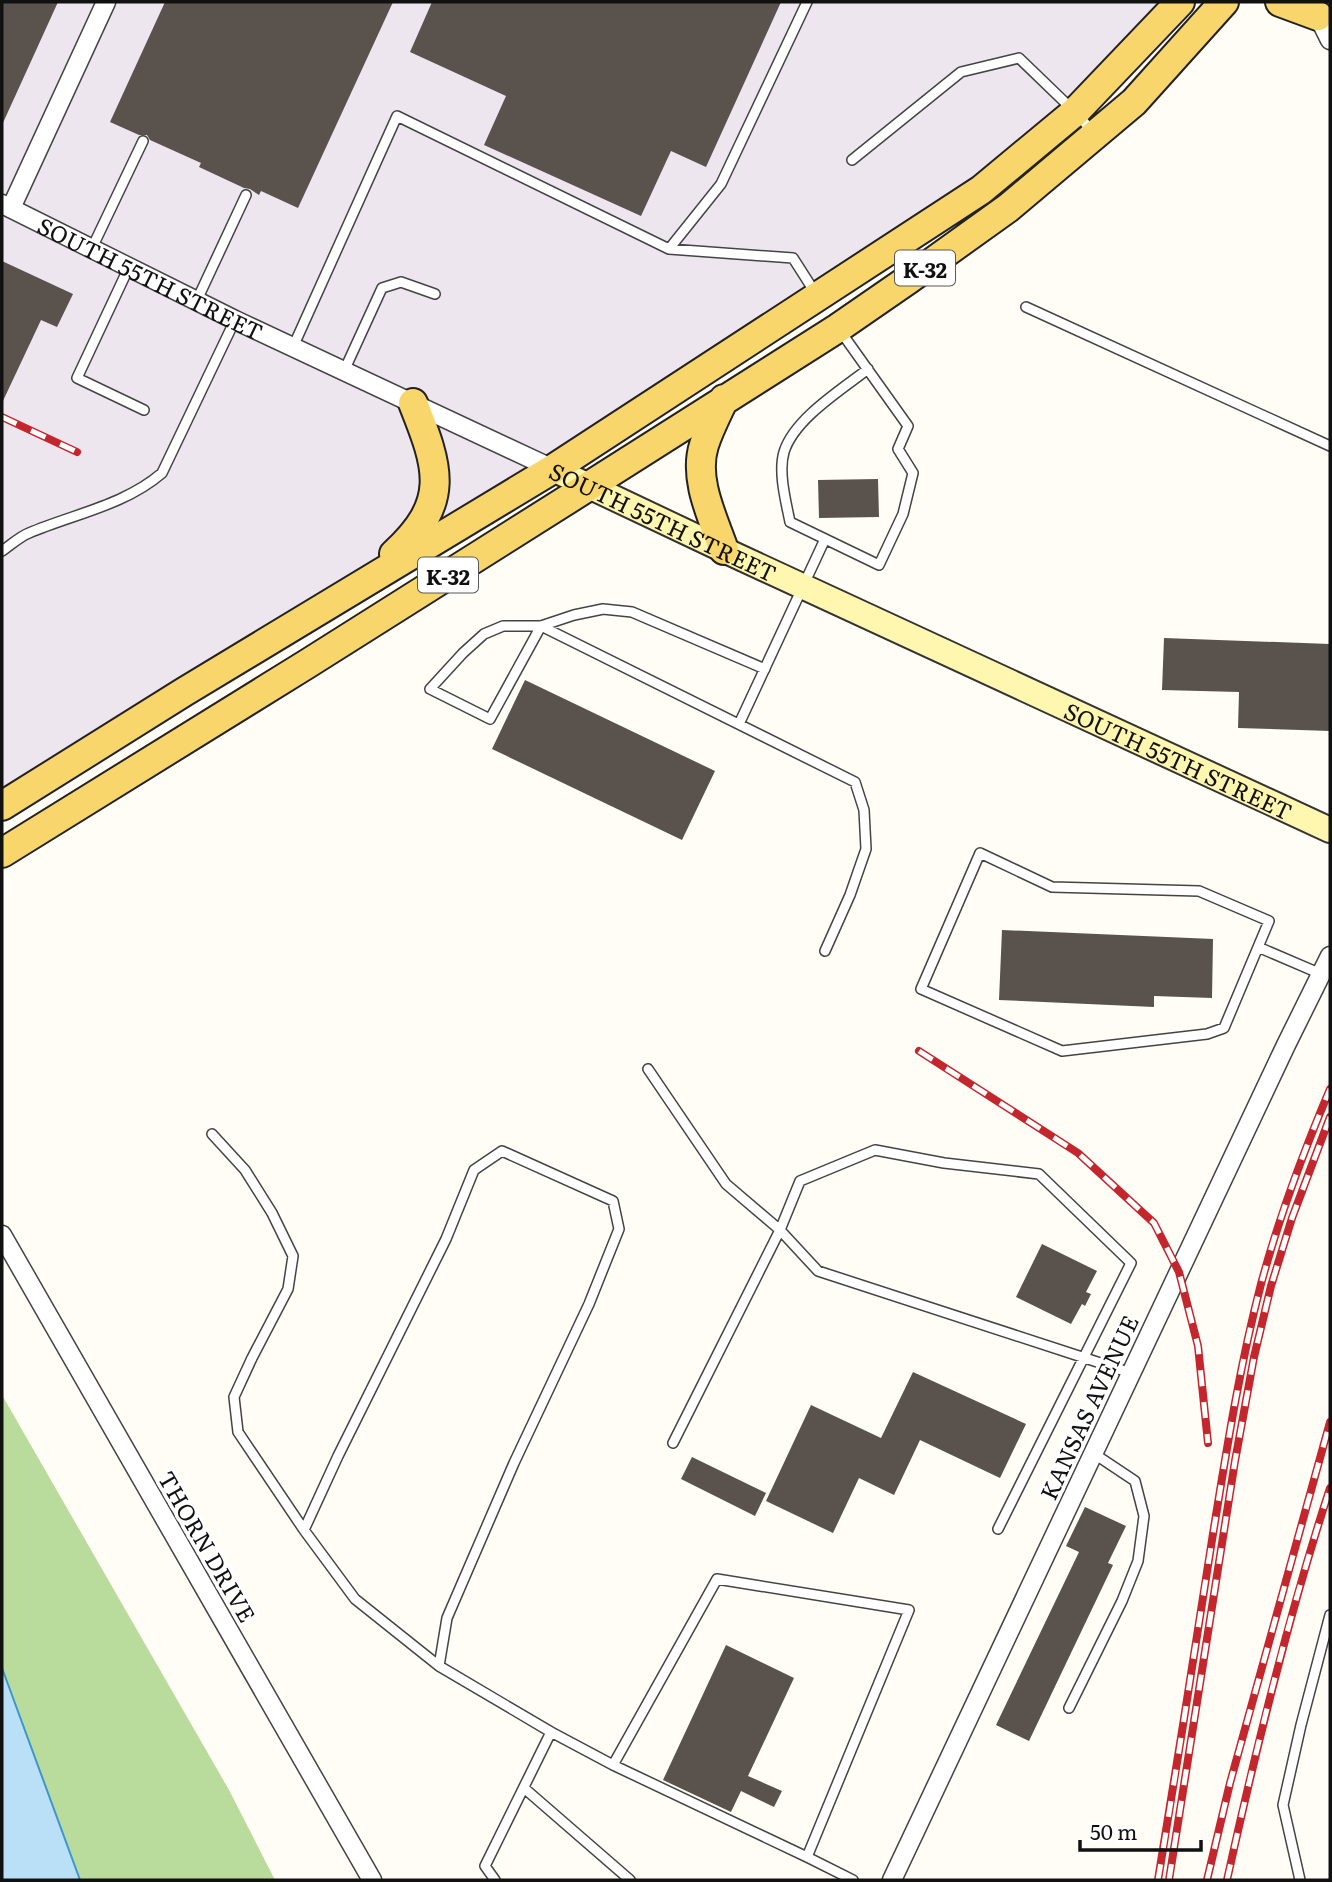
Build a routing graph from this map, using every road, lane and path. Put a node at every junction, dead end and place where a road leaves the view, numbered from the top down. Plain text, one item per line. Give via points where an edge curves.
1 (107, 2) edge
2 (807, 2) edge
3 (1180, 2) edge
4 (1280, 2) edge
5 (1224, 5) edge
6 (1318, 15) edge
7 (1075, 112) junction
8 (1095, 134) junction
9 (143, 141) dead end
10 (852, 160) dead end
11 (247, 195) dead end
12 (7, 206) edge
13 (92, 248) junction
14 (669, 249) junction
15 (129, 267) junction
16 (435, 294) dead end
17 (818, 297) junction
18 (197, 300) junction
19 (1026, 307) dead end
20 (235, 320) junction
21 (838, 328) junction
22 (293, 347) junction
23 (868, 369) junction
24 (344, 371) junction
25 (724, 399) junction
26 (413, 403) junction
27 (144, 410) dead end
28 (1330, 446) edge
29 (553, 469) junction
30 (589, 486) junction
31 (825, 539) junction
32 (724, 550) junction
33 (2, 551) edge
34 (803, 586) junction
35 (355, 589) junction
36 (541, 626) junction
37 (765, 669) junction
38 (739, 724) junction
39 (2, 806) edge
40 (1328, 829) edge
41 (2, 853) edge
42 (1258, 947) junction
43 (825, 951) dead end
44 (1330, 956) edge
45 (1321, 974) junction
46 (648, 1069) dead end
47 (212, 1134) dead end
48 (780, 1230) junction
49 (2, 1235) edge
50 (1085, 1358) junction
51 (1131, 1373) junction
52 (673, 1443) dead end
53 (1093, 1453) junction
54 (998, 1529) dead end
55 (304, 1530) junction
56 (1330, 1615) edge
57 (439, 1666) junction
58 (1069, 1708) dead end
59 (551, 1732) junction
60 (613, 1765) junction
61 (524, 1788) junction
62 (807, 1857) junction
63 (372, 1880) edge
64 (495, 1880) edge
65 (630, 1880) edge
66 (853, 1880) edge
67 (892, 1880) edge
68 (1300, 1880) edge

1 - 12 street
2 - 14 lane via 721,184
3 - 7 main road, K-32
4 - 6 main road
5 - 8 main road, K-32 via 1134,102
7 - 8 lane
7 - 10 lane via 1019,58 961,72
7 - 17 main road, K-32 via 981,190
8 - 21 main road, K-32 via 1008,208
9 - 13 lane
11 - 18 lane
12 - 13 street, SOUTH 55TH STREET
13 - 15 street, SOUTH 55TH STREET
14 - 17 lane via 793,258
14 - 22 lane via 397,116
15 - 18 street, SOUTH 55TH STREET
15 - 27 lane via 77,378
16 - 24 lane via 401,282 382,288
17 - 29 main road, K-32
18 - 20 street, SOUTH 55TH STREET
19 - 28 lane
20 - 22 street, SOUTH 55TH STREET
20 - 33 lane via 162,472 138,490 26,534
21 - 23 lane
21 - 25 main road, K-32
22 - 24 street, SOUTH 55TH STREET
23 - 31 lane via 801,422 784,453 782,483 790,523
23 - 31 lane via 908,426 898,449 913,473 903,514 879,565
24 - 26 street, SOUTH 55TH STREET
25 - 30 main road, K-32
25 - 32 main road via 703,447 701,472
26 - 29 street, SOUTH 55TH STREET
26 - 35 main road via 436,478 430,509 412,538
29 - 30 main road, SOUTH 55TH STREET
29 - 35 main road, K-32
30 - 32 main road, SOUTH 55TH STREET
30 - 41 main road, K-32
31 - 34 lane
32 - 34 main road, SOUTH 55TH STREET
34 - 37 lane
34 - 40 main road, SOUTH 55TH STREET
35 - 39 main road, K-32
36 - 36 lane via 490,719 430,690 484,634 503,626
36 - 37 lane via 603,609 632,612
36 - 38 lane
37 - 38 lane
38 - 43 lane via 855,782 864,810 866,849
42 - 42 lane via 1269,921 1199,891 1052,887 980,853 920,989 1062,1051 1207,1034 1224,1028
42 - 45 lane
44 - 45 street, KANSAS AVENUE
45 - 51 street, KANSAS AVENUE
46 - 48 lane via 726,1184
47 - 55 lane via 245,1170 293,1256 288,1289 234,1397 238,1432
48 - 50 lane via 818,1271
48 - 50 lane via 800,1181 876,1150 1039,1174 1131,1263
48 - 52 lane
49 - 63 street, THORN DRIVE
50 - 51 lane
50 - 54 lane
51 - 53 street, KANSAS AVENUE
53 - 58 lane via 1135,1481 1144,1516 1138,1561
53 - 67 street, KANSAS AVENUE
55 - 57 lane via 355,1599
55 - 57 lane via 446,1239 474,1171 502,1151 613,1201 619,1229 447,1618
56 - 68 lane via 1283,1805
57 - 59 lane
59 - 60 lane
59 - 61 lane
60 - 62 lane
60 - 62 lane via 717,1579 909,1611
61 - 64 lane via 485,1866
61 - 65 lane
62 - 66 lane

